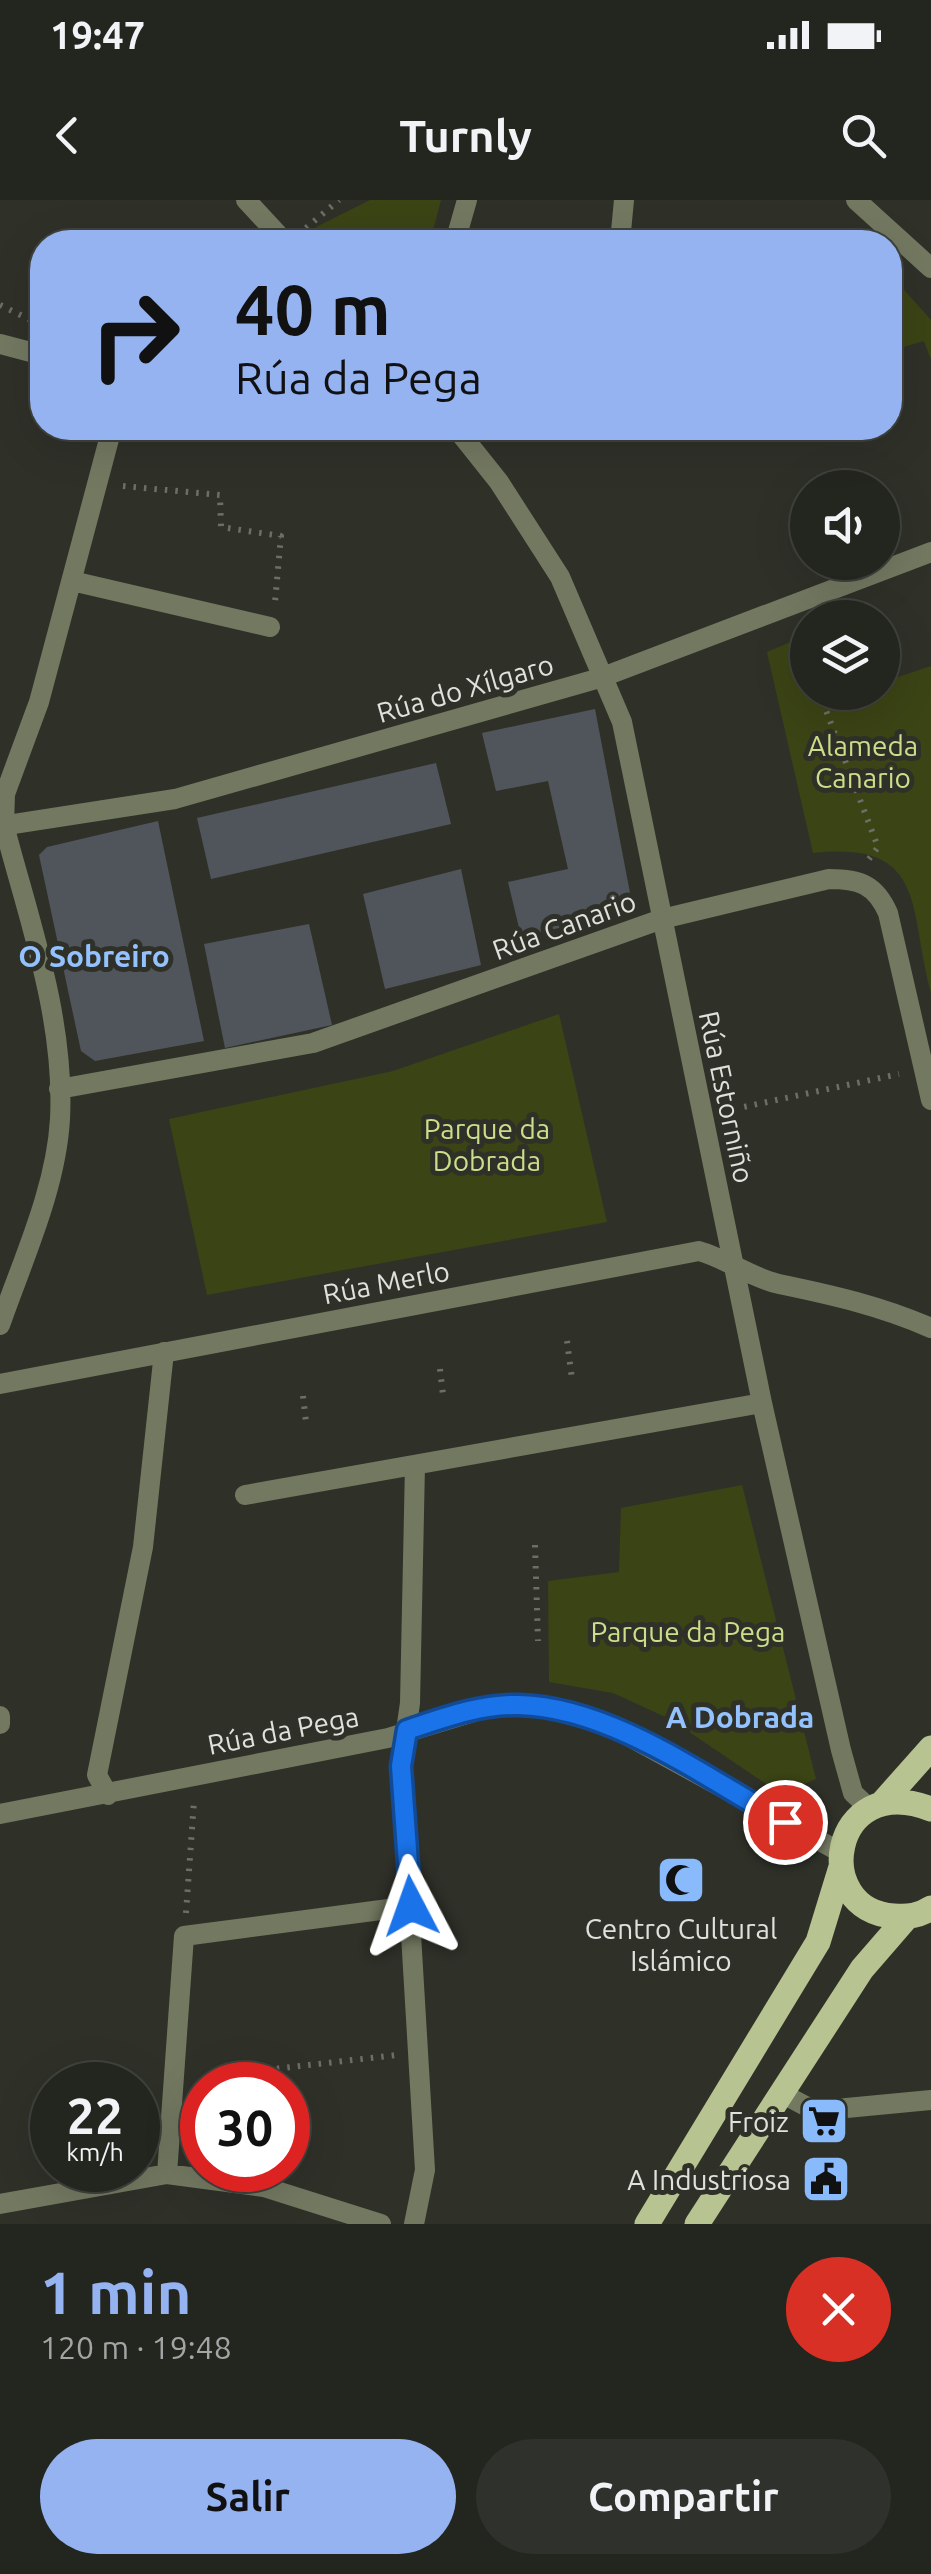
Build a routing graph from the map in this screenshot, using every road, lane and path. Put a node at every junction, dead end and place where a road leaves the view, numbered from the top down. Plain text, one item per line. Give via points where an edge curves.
1 (246, 200) edge
2 (339, 200) edge
3 (467, 200) edge
4 (624, 200) edge
5 (856, 200) edge
6 (282, 230) edge
7 (301, 230) edge
8 (458, 230) edge
9 (621, 230) edge
10 (889, 230) edge
11 (902, 242) edge
12 (931, 268) edge
13 (0, 305) edge
14 (30, 320) edge
15 (0, 344) edge
16 (30, 352) edge
17 (109, 440) edge
18 (464, 440) edge
19 (110, 485) dead end
20 (931, 552) edge
21 (72, 581) junction
22 (258, 603) dead end
23 (270, 627) dead end
24 (600, 678) junction
25 (827, 710) edge
26 (2, 826) edge
27 (870, 859) dead end
28 (662, 918) junction
29 (927, 1062) edge
30 (899, 1074) dead end
31 (59, 1088) junction
32 (931, 1100) edge
33 (734, 1109) dead end
34 (732, 1260) junction
35 (776, 1284) junction
36 (744, 1316) junction
37 (0, 1325) edge
38 (931, 1328) edge
39 (568, 1341) dead end
40 (164, 1352) junction
41 (440, 1369) dead end
42 (572, 1379) dead end
43 (0, 1384) edge
44 (443, 1394) dead end
45 (303, 1396) dead end
46 (762, 1403) junction
47 (306, 1422) dead end
48 (415, 1466) junction
49 (245, 1495) dead end
50 (535, 1545) dead end
51 (538, 1641) dead end
52 (407, 1730) junction
53 (931, 1748) edge
54 (195, 1790) dead end
55 (108, 1795) junction
56 (876, 1805) junction
57 (931, 1809) edge
58 (0, 1814) edge
59 (840, 1860) junction
60 (411, 1906) junction
61 (919, 1913) edge
62 (186, 1914) dead end
63 (403, 2054) dead end
64 (310, 2065) edge
65 (781, 2093) junction
66 (931, 2100) edge
67 (167, 2174) junction
68 (0, 2204) edge
69 (379, 2224) edge
70 (414, 2224) edge
71 (647, 2224) edge
72 (697, 2224) edge

1 - 6 street
2 - 7 path
3 - 8 street
4 - 9 street
5 - 10 street
11 - 12 street
13 - 14 path
15 - 16 street
17 - 21 street
18 - 24 street, Rúa Estorniño via 560,576
19 - 22 path via 220,495 220,528 281,536 274,605
20 - 24 street, Rúa do Xílgaro
21 - 23 street
21 - 26 street via 5,794
24 - 26 street, Rúa do Xílgaro via 175,799
24 - 28 street, Rúa Estorniño via 622,722
25 - 27 path via 878,847
26 - 31 street via 56,1025
28 - 29 street, Rúa Canario via 829,879 862,882 888,913
28 - 31 street, Rúa Canario via 313,1043
28 - 34 street, Rúa Estorniño
29 - 32 street, Rúa Canario
30 - 33 path
31 - 37 street via 46,1194
34 - 35 street, Rúa Merlo
34 - 36 street, Rúa Estorniño
34 - 40 street, Rúa Merlo via 700,1251
35 - 36 street
35 - 38 street, Rúa Merlo via 842,1296
36 - 46 street, Rúa Estorniño
39 - 42 path
40 - 43 street, Rúa Merlo
40 - 55 street via 143,1547 97,1775
41 - 44 path
45 - 47 path
46 - 48 street
46 - 56 street, Rúa Estorniño via 853,1793
48 - 49 street
48 - 52 street
50 - 51 path
52 - 55 street, Rúa da Pega
52 - 59 street, Rúa da Pega via 490,1707 577,1713
52 - 60 street via 401,1766
53 - 56 main road
54 - 62 path
55 - 58 street, Rúa da Pega
56 - 57 main road via 908,1800
56 - 59 main road via 854,1820
59 - 61 main road via 848,1889 864,1906 884,1916
59 - 71 main road via 818,1942
60 - 67 street via 184,1936
60 - 70 street via 426,2170
61 - 65 main road via 862,1968
63 - 64 path
65 - 66 street via 814,2111
65 - 72 main road
67 - 68 street
67 - 69 street via 276,2190

